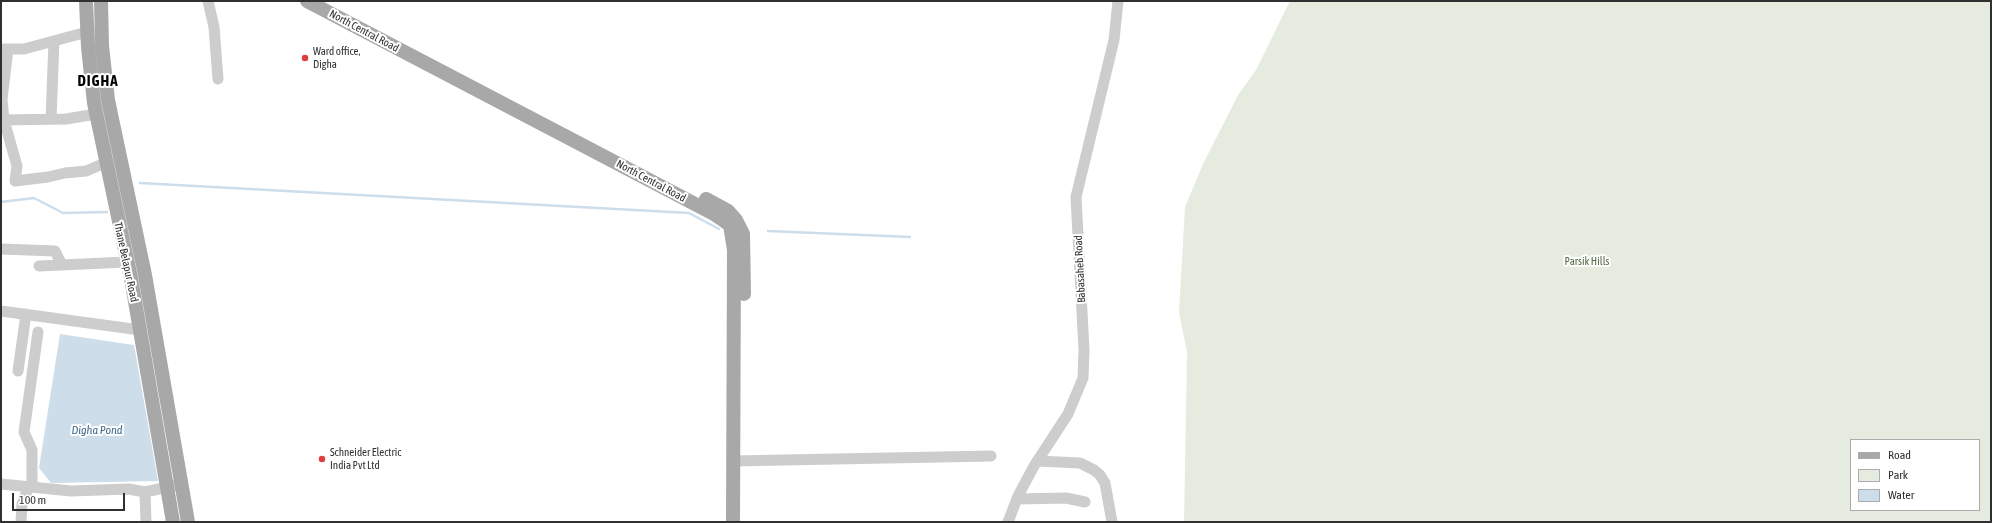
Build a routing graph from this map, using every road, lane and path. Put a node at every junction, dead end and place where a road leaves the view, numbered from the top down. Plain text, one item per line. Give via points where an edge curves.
1 (86, 1) edge
2 (101, 1) edge
3 (208, 1) edge
4 (307, 1) edge
5 (326, 1) edge
6 (1118, 1) edge
7 (87, 32) junction
8 (54, 41) junction
9 (4, 49) edge
10 (218, 79) dead end
11 (96, 114) junction
12 (51, 119) junction
13 (2, 120) edge
14 (105, 163) junction
15 (734, 223) junction
16 (1, 249) edge
17 (127, 262) junction
18 (62, 265) junction
19 (39, 266) dead end
20 (1, 311) edge
21 (26, 314) junction
22 (140, 330) junction
23 (38, 332) dead end
24 (18, 371) dead end
25 (991, 456) dead end
26 (737, 461) junction
27 (1037, 461) junction
28 (1, 484) edge
29 (182, 484) junction
30 (30, 487) junction
31 (167, 487) junction
32 (145, 492) junction
33 (1017, 499) junction
34 (1085, 502) dead end
35 (20, 522) edge
36 (146, 522) edge
37 (173, 522) edge
38 (188, 522) edge
39 (733, 522) edge
40 (742, 522) edge
41 (1008, 522) edge
42 (1112, 522) edge

1 - 7 main road, Thane Belapur Road
2 - 29 main road, Thane Belapur Road via 102,46 108,100 145,276
3 - 10 street via 214,27
4 - 15 main road, North Central Road
5 - 15 main road, North Central Road via 728,211
6 - 27 street, Babasaheb Road via 1114,40 1076,197 1084,350 1083,378 1068,414
7 - 8 street
7 - 11 main road, Thane Belapur Road
8 - 9 street via 24,49
8 - 12 street
9 - 13 street
11 - 12 street
11 - 14 main road, Thane Belapur Road
12 - 13 street
13 - 14 street via 17,166 15,181 86,171
14 - 17 main road, Thane Belapur Road
15 - 26 main road, North Central Road via 743,234 744,249
16 - 18 street via 55,251
17 - 18 street
17 - 22 main road, Thane Belapur Road
18 - 19 street
20 - 21 street
21 - 22 street
21 - 24 street
22 - 31 main road, Thane Belapur Road
23 - 30 street via 24,432 32,450
25 - 26 street
26 - 39 main road, North Central Road
26 - 40 main road, North Central Road
27 - 33 street, Babasaheb Road
27 - 42 street via 1080,463 1094,470 1105,483
28 - 30 street
29 - 31 street
29 - 38 main road, Thane Belapur Road
30 - 32 street via 71,491 129,489
30 - 35 street via 22,504
31 - 32 street
31 - 37 main road, Thane Belapur Road
32 - 36 street
33 - 34 street via 1066,498
33 - 41 street, Babasaheb Road

